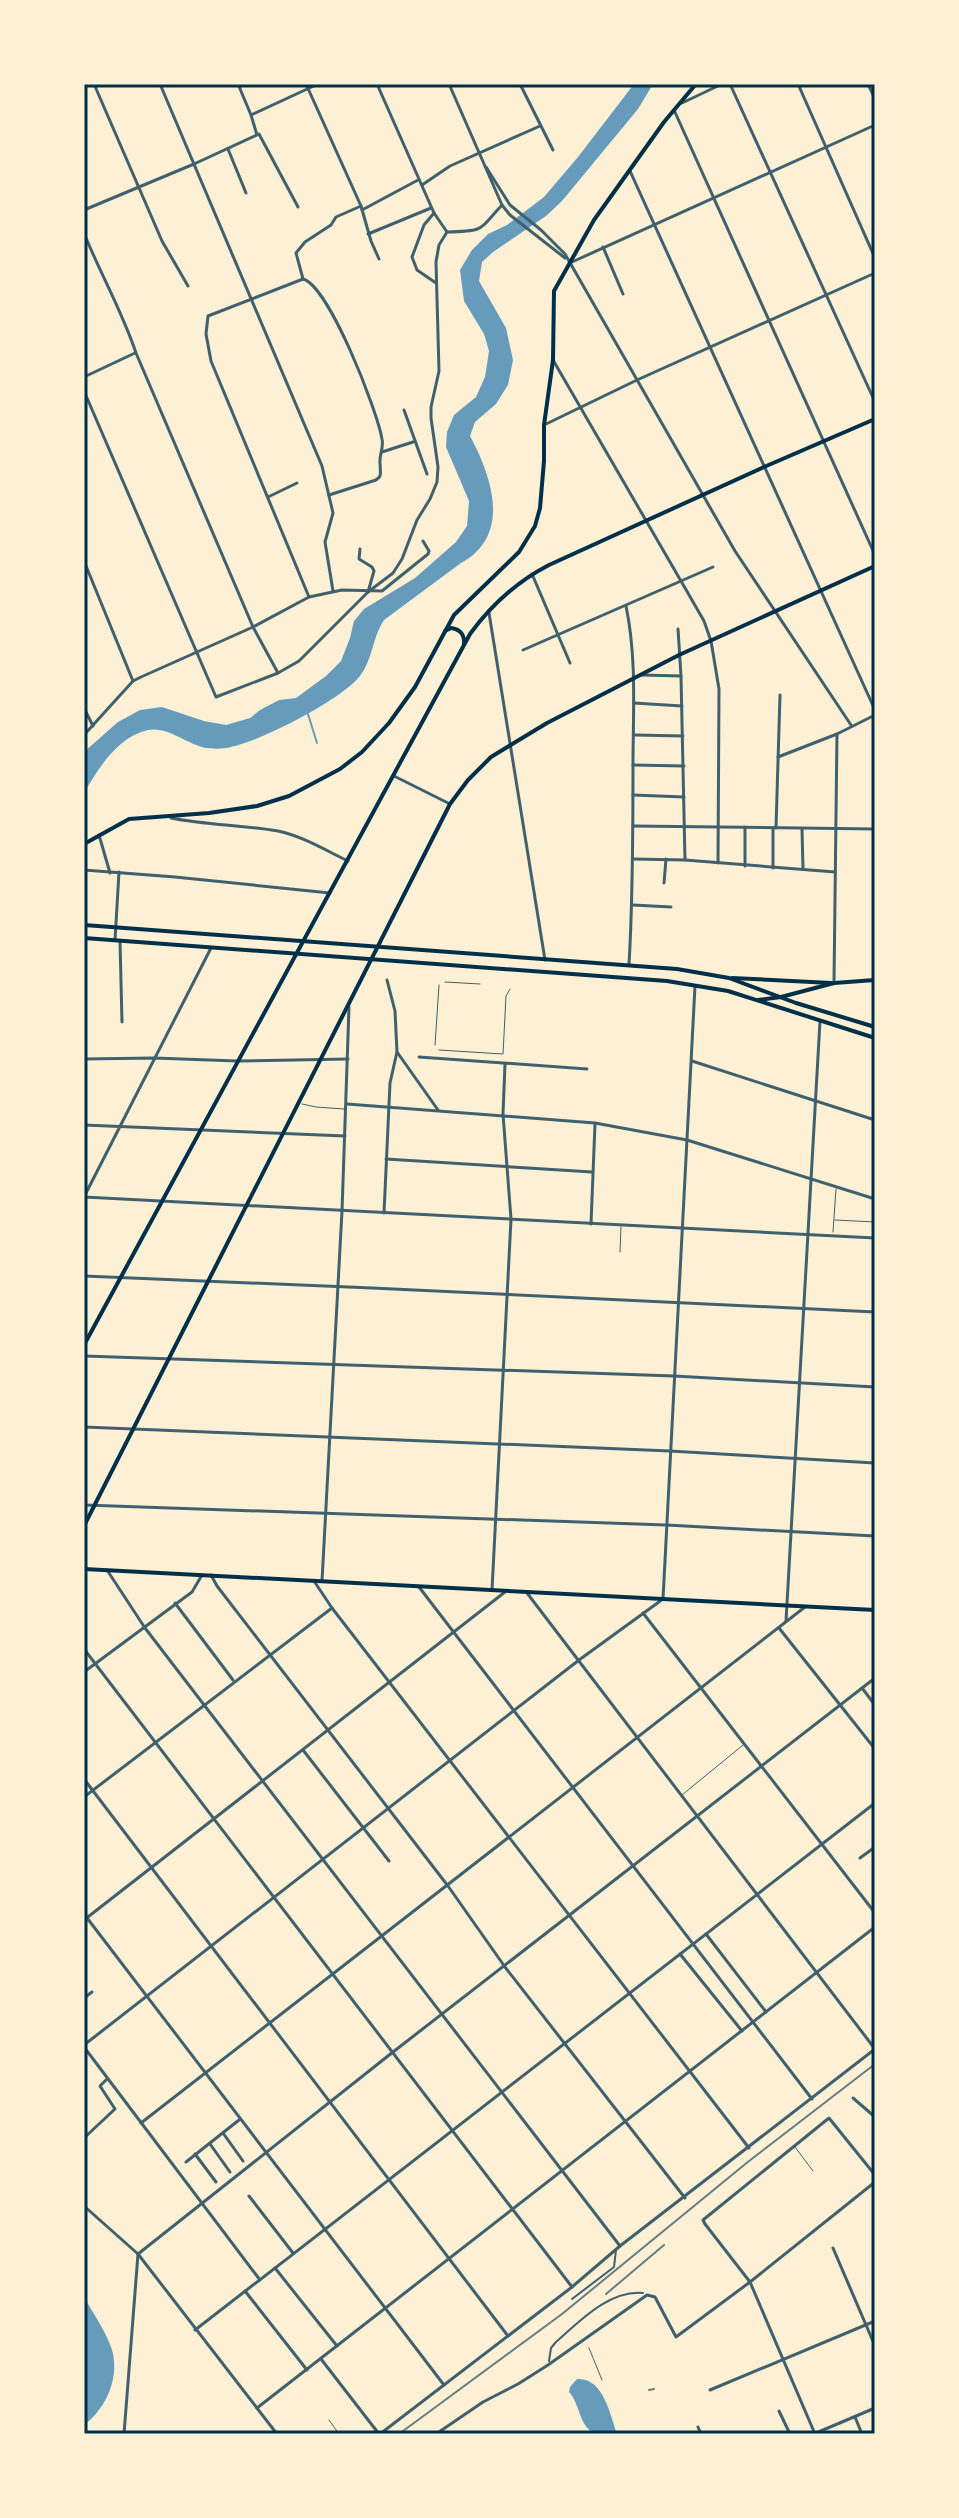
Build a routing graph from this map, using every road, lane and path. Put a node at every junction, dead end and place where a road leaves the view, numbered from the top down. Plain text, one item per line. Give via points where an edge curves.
1 (94, 84) edge
2 (160, 84) edge
3 (238, 84) edge
4 (318, 84) edge
5 (377, 84) edge
6 (449, 84) edge
7 (520, 84) edge
8 (696, 84) edge
9 (722, 84) edge
10 (730, 84) edge
11 (798, 84) edge
12 (868, 84) edge
13 (307, 86) edge
14 (875, 99) edge
15 (680, 104) junction
16 (674, 110) junction
17 (251, 115) junction
18 (875, 125) edge
19 (540, 126) junction
20 (259, 134) junction
21 (826, 147) junction
22 (228, 149) junction
23 (553, 150) dead end
24 (480, 154) junction
25 (194, 164) junction
26 (486, 167) junction
27 (630, 171) junction
28 (771, 172) junction
29 (418, 180) junction
30 (421, 185) junction
31 (138, 188) junction
32 (246, 193) dead end
33 (712, 197) junction
34 (502, 205) junction
35 (298, 207) dead end
36 (361, 208) junction
37 (432, 208) junction
38 (84, 210) edge
39 (434, 213) junction
40 (655, 223) junction
41 (447, 232) junction
42 (84, 233) edge
43 (368, 234) junction
44 (603, 247) junction
45 (875, 258) edge
46 (379, 259) dead end
47 (570, 263) junction
48 (875, 273) edge
49 (303, 279) junction
50 (436, 283) junction
51 (188, 286) dead end
52 (623, 294) dead end
53 (825, 295) junction
54 (253, 300) junction
55 (769, 321) junction
56 (711, 348) junction
57 (136, 353) junction
58 (553, 360) junction
59 (84, 377) edge
60 (637, 380) junction
61 (84, 391) edge
62 (875, 402) edge
63 (581, 406) junction
64 (404, 410) dead end
65 (875, 419) edge
66 (544, 425) junction
67 (823, 441) junction
68 (414, 442) junction
69 (382, 452) junction
70 (764, 467) junction
71 (427, 474) dead end
72 (297, 483) dead end
73 (329, 495) junction
74 (703, 495) junction
75 (268, 497) junction
76 (647, 522) junction
77 (423, 541) dead end
78 (360, 549) dead end
79 (875, 555) edge
80 (84, 561) edge
81 (875, 566) edge
82 (713, 567) dead end
83 (532, 574) junction
84 (681, 581) junction
85 (821, 590) junction
86 (333, 591) junction
87 (368, 592) junction
88 (309, 597) junction
89 (626, 606) junction
90 (489, 609) junction
91 (775, 610) junction
92 (253, 627) junction
93 (678, 629) dead end
94 (445, 631) junction
95 (557, 635) junction
96 (711, 641) junction
97 (464, 646) junction
98 (523, 650) dead end
99 (197, 652) junction
100 (679, 655) junction
101 (570, 663) dead end
102 (278, 673) junction
103 (639, 675) junction
104 (681, 676) junction
105 (632, 678) junction
106 (133, 681) junction
107 (780, 695) dead end
108 (633, 703) junction
109 (682, 706) junction
110 (84, 708) edge
111 (875, 712) edge
112 (851, 725) junction
113 (93, 726) junction
114 (837, 734) junction
115 (84, 735) edge
116 (633, 735) junction
117 (683, 736) junction
118 (511, 744) junction
119 (778, 757) junction
120 (633, 765) junction
121 (684, 766) junction
122 (394, 776) junction
123 (633, 795) junction
124 (684, 797) junction
125 (450, 804) junction
126 (166, 817) junction
127 (633, 826) junction
128 (684, 827) junction
129 (719, 827) junction
130 (745, 827) junction
131 (775, 828) junction
132 (802, 829) junction
133 (835, 829) junction
134 (875, 829) edge
135 (99, 835) junction
136 (84, 844) edge
137 (633, 859) junction
138 (666, 859) junction
139 (685, 860) junction
140 (348, 861) junction
141 (718, 863) junction
142 (745, 866) junction
143 (773, 869) junction
144 (84, 870) edge
145 (803, 870) junction
146 (119, 872) junction
147 (835, 872) junction
148 (110, 873) junction
149 (664, 883) dead end
150 (330, 893) junction
151 (633, 905) junction
152 (671, 907) dead end
153 (84, 925) edge
154 (115, 928) junction
155 (84, 938) edge
156 (117, 941) junction
157 (303, 942) junction
158 (379, 947) junction
159 (211, 948) junction
160 (297, 953) junction
161 (373, 958) junction
162 (545, 960) junction
163 (629, 964) junction
164 (729, 978) junction
165 (387, 980) dead end
166 (875, 980) edge
167 (445, 982) dead end
168 (834, 983) junction
169 (480, 984) dead end
170 (439, 985) dead end
171 (695, 986) junction
172 (510, 989) dead end
173 (781, 997) junction
174 (756, 1000) junction
175 (349, 1007) junction
176 (820, 1021) junction
177 (122, 1022) dead end
178 (875, 1027) edge
179 (875, 1038) edge
180 (435, 1045) dead end
181 (397, 1050) junction
182 (439, 1050) dead end
183 (419, 1057) dead end
184 (154, 1058) junction
185 (84, 1059) edge
186 (322, 1059) junction
187 (348, 1059) junction
188 (237, 1061) junction
189 (691, 1061) junction
190 (505, 1064) junction
191 (587, 1069) dead end
192 (815, 1101) junction
193 (300, 1103) junction
194 (347, 1106) junction
195 (389, 1107) junction
196 (441, 1110) junction
197 (503, 1114) junction
198 (875, 1120) edge
199 (595, 1123) junction
200 (84, 1125) edge
201 (120, 1127) junction
202 (199, 1131) junction
203 (284, 1134) junction
204 (345, 1136) junction
205 (687, 1140) junction
206 (386, 1159) junction
207 (506, 1166) junction
208 (592, 1172) junction
209 (811, 1178) junction
210 (836, 1187) junction
211 (84, 1197) edge
212 (875, 1199) edge
213 (161, 1201) junction
214 (248, 1206) junction
215 (342, 1211) junction
216 (384, 1213) junction
217 (511, 1219) junction
218 (833, 1220) junction
219 (875, 1222) edge
220 (591, 1224) junction
221 (621, 1225) junction
222 (682, 1227) junction
223 (807, 1235) junction
224 (833, 1236) junction
225 (875, 1238) edge
226 (620, 1252) dead end
227 (84, 1276) edge
228 (120, 1278) junction
229 (210, 1281) junction
230 (337, 1286) junction
231 (508, 1294) junction
232 (678, 1302) junction
233 (803, 1309) junction
234 (875, 1312) edge
235 (84, 1345) edge
236 (84, 1356) edge
237 (169, 1359) junction
238 (335, 1364) junction
239 (505, 1371) junction
240 (674, 1376) junction
241 (799, 1383) junction
242 (875, 1387) edge
243 (84, 1427) edge
244 (132, 1431) junction
245 (330, 1438) junction
246 (500, 1445) junction
247 (670, 1451) junction
248 (794, 1459) junction
249 (875, 1463) edge
250 (84, 1505) edge
251 (95, 1506) junction
252 (326, 1514) junction
253 (495, 1520) junction
254 (666, 1525) junction
255 (84, 1526) edge
256 (790, 1532) junction
257 (875, 1536) edge
258 (84, 1569) edge
259 (107, 1570) junction
260 (202, 1575) junction
261 (211, 1575) junction
262 (314, 1581) junction
263 (322, 1581) junction
264 (419, 1587) junction
265 (492, 1590) junction
266 (505, 1592) junction
267 (527, 1593) junction
268 (663, 1599) junction
269 (175, 1603) junction
270 (786, 1605) junction
271 (807, 1606) junction
272 (332, 1608) junction
273 (875, 1610) edge
274 (643, 1613) junction
275 (786, 1622) junction
276 (145, 1628) junction
277 (779, 1628) junction
278 (454, 1632) junction
279 (84, 1649) edge
280 (269, 1656) junction
281 (579, 1660) junction
282 (95, 1664) junction
283 (84, 1672) edge
284 (875, 1678) edge
285 (235, 1682) junction
286 (390, 1682) junction
287 (862, 1688) junction
288 (702, 1690) junction
289 (204, 1704) junction
290 (841, 1705) junction
291 (875, 1705) edge
292 (515, 1711) junction
293 (327, 1731) junction
294 (638, 1739) junction
295 (155, 1741) junction
296 (745, 1744) junction
297 (875, 1749) edge
298 (303, 1750) junction
299 (449, 1760) junction
300 (762, 1765) junction
301 (84, 1779) edge
302 (263, 1781) junction
303 (574, 1789) junction
304 (93, 1791) junction
305 (681, 1795) junction
306 (84, 1797) edge
307 (875, 1803) edge
308 (386, 1809) junction
309 (697, 1816) junction
310 (213, 1819) junction
311 (363, 1828) junction
312 (509, 1839) junction
313 (821, 1844) junction
314 (875, 1847) edge
315 (860, 1858) dead end
316 (323, 1860) junction
317 (389, 1861) dead end
318 (634, 1866) junction
319 (152, 1870) junction
320 (448, 1886) junction
321 (757, 1894) junction
322 (273, 1898) junction
323 (875, 1913) edge
324 (569, 1917) junction
325 (85, 1918) edge
326 (875, 1927) edge
327 (706, 1934) junction
328 (383, 1936) junction
329 (693, 1944) junction
330 (210, 1948) junction
331 (680, 1954) junction
332 (505, 1967) junction
333 (817, 1973) junction
334 (332, 1975) junction
335 (92, 1992) dead end
336 (630, 1993) junction
337 (147, 1997) junction
338 (84, 1998) edge
339 (766, 2012) junction
340 (442, 2014) junction
341 (753, 2022) junction
342 (269, 2025) junction
343 (742, 2031) junction
344 (565, 2043) junction
345 (84, 2046) edge
346 (875, 2049) edge
347 (393, 2052) junction
348 (689, 2070) junction
349 (205, 2074) junction
350 (107, 2079) junction
351 (503, 2092) junction
352 (853, 2098) dead end
353 (812, 2099) junction
354 (329, 2102) junction
355 (875, 2117) edge
356 (240, 2119) junction
357 (625, 2122) junction
358 (141, 2123) junction
359 (84, 2125) edge
360 (452, 2131) junction
361 (90, 2133) junction
362 (223, 2133) junction
363 (84, 2138) edge
364 (210, 2144) junction
365 (793, 2145) junction
366 (749, 2148) junction
367 (195, 2154) junction
368 (266, 2154) junction
369 (243, 2161) dead end
370 (186, 2162) dead end
371 (562, 2171) junction
372 (813, 2171) dead end
373 (230, 2172) dead end
374 (875, 2175) edge
375 (389, 2180) junction
376 (216, 2182) dead end
377 (875, 2182) edge
378 (249, 2196) dead end
379 (685, 2198) junction
380 (203, 2203) junction
381 (84, 2206) edge
382 (513, 2210) junction
383 (325, 2229) junction
384 (620, 2246) junction
385 (833, 2248) dead end
386 (616, 2250) junction
387 (138, 2254) junction
388 (294, 2254) junction
389 (448, 2259) junction
390 (275, 2268) junction
391 (260, 2280) junction
392 (750, 2282) junction
393 (572, 2287) junction
394 (245, 2291) junction
395 (643, 2293) dead end
396 (572, 2299) dead end
397 (385, 2309) junction
398 (875, 2321) edge
399 (867, 2324) junction
400 (195, 2330) junction
401 (508, 2336) junction
402 (337, 2346) junction
403 (875, 2346) edge
404 (589, 2348) dead end
405 (321, 2359) junction
406 (782, 2360) junction
407 (549, 2361) dead end
408 (307, 2370) junction
409 (602, 2380) dead end
410 (444, 2386) junction
411 (710, 2390) dead end
412 (257, 2408) junction
413 (875, 2408) edge
414 (779, 2411) dead end
415 (855, 2417) junction
416 (329, 2420) dead end
417 (698, 2427) dead end
418 (124, 2434) edge
419 (277, 2434) edge
420 (339, 2434) edge
421 (379, 2434) edge
422 (436, 2434) edge
423 (701, 2434) edge
424 (790, 2434) edge
425 (814, 2434) edge
426 (862, 2434) edge

1 - 31 street
2 - 25 street
3 - 17 street
4 - 13 street
5 - 29 street
6 - 24 street
7 - 19 street
8 - 15 main road
9 - 15 street
10 - 28 street
11 - 21 street
12 - 14 street
13 - 17 street
13 - 36 street
15 - 16 main road
16 - 27 main road
16 - 33 street
17 - 20 street
18 - 21 street
19 - 23 street
19 - 24 street
20 - 22 street
20 - 35 street
21 - 28 street
21 - 45 street
22 - 25 street
22 - 32 street
24 - 26 street
24 - 30 street
25 - 31 street
25 - 54 street
26 - 34 street
26 - 47 street via 505,199
27 - 40 street
27 - 47 main road
28 - 33 street
28 - 53 street
29 - 30 street
29 - 36 street
30 - 37 street
31 - 38 street
31 - 51 street
33 - 40 street
33 - 55 street
34 - 41 street via 484,228
34 - 47 street
36 - 43 street
36 - 49 street via 336,217 298,249
37 - 39 street
37 - 43 street
39 - 41 street
39 - 50 street via 412,257 417,270
40 - 44 street
40 - 56 street
41 - 50 street via 439,245
42 - 57 street
43 - 46 street
44 - 47 street
44 - 52 street
47 - 58 main road via 554,291
47 - 60 street
48 - 53 street
49 - 54 street
49 - 69 street via 329,307 370,398
50 - 87 street via 439,371 431,418 437,482 393,573
53 - 55 street
53 - 62 street
54 - 73 street via 312,439
54 - 75 street via 208,316 206,334 211,361
55 - 56 street
55 - 67 street
56 - 60 street
56 - 70 street
57 - 59 street
57 - 92 street
58 - 63 street
58 - 66 main road
60 - 63 street
60 - 74 street
61 - 99 street
63 - 66 street
63 - 76 street
64 - 68 street
65 - 67 main road
66 - 94 main road via 535,526 519,552 460,607
67 - 70 main road
67 - 79 street
68 - 69 street
68 - 71 street
69 - 73 street via 376,480
70 - 74 main road
70 - 85 street
72 - 75 street
73 - 86 street via 332,518 325,549
74 - 76 main road
74 - 91 street
75 - 88 street
76 - 83 main road
76 - 84 street
77 - 87 street via 428,554 382,591
78 - 87 street via 359,559 374,571
80 - 106 street
81 - 85 main road
82 - 84 street
83 - 90 main road
83 - 95 street
84 - 89 street
84 - 96 street
85 - 91 main road
85 - 111 street
86 - 87 street
86 - 88 street
87 - 102 street via 306,655
88 - 92 street
89 - 95 street
89 - 105 street
90 - 97 main road
90 - 118 street
91 - 96 main road
91 - 112 street
92 - 99 street
92 - 102 street
93 - 100 street
94 - 97 main road via 459,631
94 - 126 main road via 389,723 331,775 257,806
95 - 98 street
95 - 101 street
96 - 100 main road
96 - 129 street via 719,689
97 - 122 main road
99 - 102 street via 216,697
99 - 106 street
100 - 103 main road
100 - 104 street
103 - 104 street
103 - 105 main road
104 - 109 street
105 - 108 street
105 - 118 main road
106 - 113 street
107 - 119 street
108 - 109 street
108 - 116 street
109 - 117 street
110 - 113 street
111 - 112 street
112 - 114 street
113 - 115 street
114 - 119 street
114 - 133 street
116 - 117 street
116 - 120 street
117 - 121 street
118 - 125 main road via 479,769
118 - 162 street
119 - 131 street
120 - 121 street
120 - 123 street
121 - 124 street
122 - 125 street
122 - 140 main road
123 - 124 street
123 - 127 street
124 - 128 street
125 - 158 main road
126 - 135 main road via 129,819
126 - 140 street via 279,832
127 - 128 street
127 - 137 street
128 - 129 street
128 - 139 street
129 - 130 street
129 - 141 street
130 - 131 street
130 - 142 street
131 - 132 street
131 - 143 street
132 - 133 street
132 - 145 street
133 - 134 street
133 - 147 street
135 - 136 main road
135 - 148 street
137 - 138 street
137 - 151 street
138 - 139 street
138 - 149 street
139 - 141 street
140 - 150 main road
141 - 142 street
142 - 143 street
143 - 145 street
144 - 148 street
145 - 147 street
146 - 148 street
146 - 150 street
146 - 154 street
147 - 168 street
150 - 157 main road
151 - 152 street
151 - 163 street
153 - 154 main road
154 - 156 street
154 - 157 main road
155 - 156 main road
156 - 159 main road
156 - 177 street
157 - 158 main road
157 - 160 main road
158 - 161 main road
158 - 162 main road
159 - 160 main road
159 - 184 street
160 - 161 main road
160 - 188 main road
161 - 171 main road
161 - 175 main road
162 - 163 main road
163 - 164 main road
164 - 168 main road
164 - 173 main road
165 - 181 street
166 - 168 main road
167 - 169 lane
168 - 173 main road
170 - 180 lane
171 - 174 main road
171 - 189 street
172 - 182 lane via 503,1054
173 - 174 main road
173 - 178 main road
174 - 176 main road
175 - 186 main road
175 - 187 street
176 - 179 main road
176 - 192 street
181 - 195 street
181 - 196 street
183 - 190 street
184 - 185 street
184 - 188 street
184 - 201 street
186 - 187 street
186 - 188 street
186 - 193 main road
187 - 194 street
188 - 202 main road
189 - 192 street
189 - 205 street
190 - 191 street
190 - 197 street
192 - 198 street
192 - 209 street
193 - 194 lane
193 - 203 main road
194 - 195 street
194 - 204 street
195 - 196 street
195 - 206 street
196 - 197 street
197 - 199 street
197 - 207 street
199 - 205 street
199 - 208 street
200 - 201 street
201 - 202 street
201 - 211 street
202 - 203 street
202 - 213 main road
203 - 204 street
203 - 214 main road
204 - 215 street
205 - 209 street
205 - 222 street
206 - 207 street
206 - 216 street
207 - 208 street
207 - 217 street
208 - 220 street
209 - 210 street
209 - 223 street
210 - 212 street
210 - 218 lane
211 - 213 street
213 - 214 street
213 - 228 main road
214 - 215 street
214 - 229 main road
215 - 216 street
215 - 230 street
216 - 217 street
217 - 220 street
217 - 231 street
218 - 219 lane
218 - 224 lane
220 - 221 street
221 - 222 street
221 - 226 lane
222 - 223 street
222 - 232 street
223 - 224 street
223 - 233 street
224 - 225 street
227 - 228 street
228 - 229 street
228 - 235 main road
229 - 230 street
229 - 237 main road
230 - 231 street
230 - 238 street
231 - 232 street
231 - 239 street
232 - 233 street
232 - 240 street
233 - 234 street
233 - 241 street
236 - 237 street
237 - 238 street
237 - 244 main road
238 - 239 street
238 - 245 street
239 - 240 street
239 - 246 street
240 - 241 street
240 - 247 street
241 - 242 street
241 - 248 street
243 - 244 street
244 - 245 street
244 - 251 main road
245 - 246 street
245 - 252 street
246 - 247 street
246 - 253 street
247 - 248 street
247 - 254 street
248 - 249 street
248 - 256 street
250 - 251 street
251 - 252 street
251 - 255 main road
252 - 253 street
252 - 263 street
253 - 254 street
253 - 265 street
254 - 256 street
254 - 268 street
256 - 257 street
256 - 270 street
258 - 259 main road
259 - 260 main road
259 - 276 street
260 - 261 main road
260 - 269 street via 195,1589
261 - 262 main road
261 - 280 street
262 - 263 main road
262 - 272 street
263 - 264 main road
264 - 265 main road
264 - 278 street
265 - 266 main road
266 - 267 main road
266 - 278 street
267 - 268 main road
267 - 281 street
268 - 270 main road
268 - 274 street
269 - 276 street
269 - 285 street
270 - 271 main road
270 - 275 street
271 - 273 main road
271 - 275 street
272 - 280 street
272 - 286 street
274 - 281 street
274 - 288 street
275 - 277 street
276 - 282 street
276 - 289 street
277 - 288 street
277 - 290 street
278 - 286 street
278 - 292 street
279 - 282 street
280 - 285 street
280 - 293 street
281 - 292 street
281 - 294 street
282 - 283 street
282 - 295 street
284 - 287 street
285 - 289 street
286 - 293 street
286 - 299 street
287 - 290 street
287 - 291 street
288 - 294 street
288 - 296 street
289 - 295 street
289 - 302 street
290 - 297 street
290 - 300 street
292 - 299 street
292 - 303 street
293 - 298 street
293 - 308 street
294 - 303 street
294 - 305 street
295 - 304 street
295 - 310 street
296 - 300 street
296 - 305 lane
298 - 302 street
298 - 311 street
299 - 308 street
299 - 312 street
300 - 309 street
300 - 313 street
301 - 304 street
302 - 310 street
302 - 316 street
303 - 312 street
303 - 318 street
304 - 306 street
304 - 319 street
305 - 309 street
307 - 313 street
308 - 311 street
308 - 320 street
309 - 318 street
309 - 321 street
310 - 319 street
310 - 322 street
311 - 316 street
311 - 317 street
312 - 320 street
312 - 324 street
313 - 321 street
313 - 323 street
314 - 315 street
316 - 322 street
316 - 328 street
318 - 324 street
318 - 329 street
319 - 325 street
319 - 330 street
320 - 328 street
320 - 332 street
321 - 327 street
321 - 333 street
322 - 330 street
322 - 334 street
324 - 332 street
324 - 336 street
325 - 337 street
326 - 333 street
327 - 329 street
327 - 339 street
328 - 334 street
328 - 340 street
329 - 331 street
329 - 341 street
330 - 337 street
330 - 342 street
331 - 336 street
331 - 343 street
332 - 340 street
332 - 344 street
333 - 339 street
333 - 346 street
334 - 342 street
334 - 347 street
335 - 338 street
336 - 344 street
336 - 348 street
337 - 345 street
337 - 349 street
339 - 341 street
340 - 347 street
340 - 351 street
341 - 343 street
341 - 353 street
342 - 349 street
342 - 354 street
343 - 348 street
344 - 351 street
344 - 357 street
345 - 350 street
346 - 353 street
347 - 354 street
347 - 360 street
348 - 357 street
348 - 366 street
349 - 356 street
349 - 358 street
350 - 358 street
350 - 361 street via 101,2087 115,2109
351 - 360 street
351 - 371 street
352 - 355 street
353 - 366 street
354 - 368 street
354 - 375 street
356 - 362 street
356 - 368 street
357 - 371 street
357 - 379 street
358 - 380 street
359 - 361 street
360 - 375 street
360 - 382 street
361 - 363 street
362 - 364 street
362 - 369 street
364 - 367 street
364 - 373 street
365 - 372 lane
365 - 374 street via 832,2120
365 - 392 street via 704,2219
366 - 379 street
367 - 370 street
367 - 376 street
368 - 380 street
368 - 383 street
371 - 382 street
371 - 384 street
375 - 383 street
375 - 389 street
377 - 392 street
378 - 388 street
379 - 384 street
380 - 387 street
380 - 391 street
381 - 387 street
382 - 389 street
382 - 393 street
383 - 388 street
383 - 397 street
384 - 386 street
385 - 399 street
386 - 393 street
386 - 396 street via 614,2267
387 - 400 street
387 - 418 street
388 - 390 street
389 - 397 street
389 - 401 street
390 - 391 street
390 - 402 street
391 - 394 street
392 - 406 street
392 - 422 street via 676,2337 655,2297 647,2295 536,2373
393 - 401 street
394 - 400 street
394 - 408 street
395 - 407 street via 622,2294 606,2303 556,2342
397 - 402 street
397 - 410 street
398 - 399 street
399 - 403 street
399 - 406 street
400 - 412 street
401 - 410 street
402 - 405 street
404 - 409 lane
405 - 408 street
405 - 421 street
406 - 411 street
406 - 425 street
408 - 412 street
410 - 421 street
412 - 419 street
413 - 415 street
414 - 424 street
415 - 425 street
415 - 426 street
416 - 420 lane
417 - 423 street

